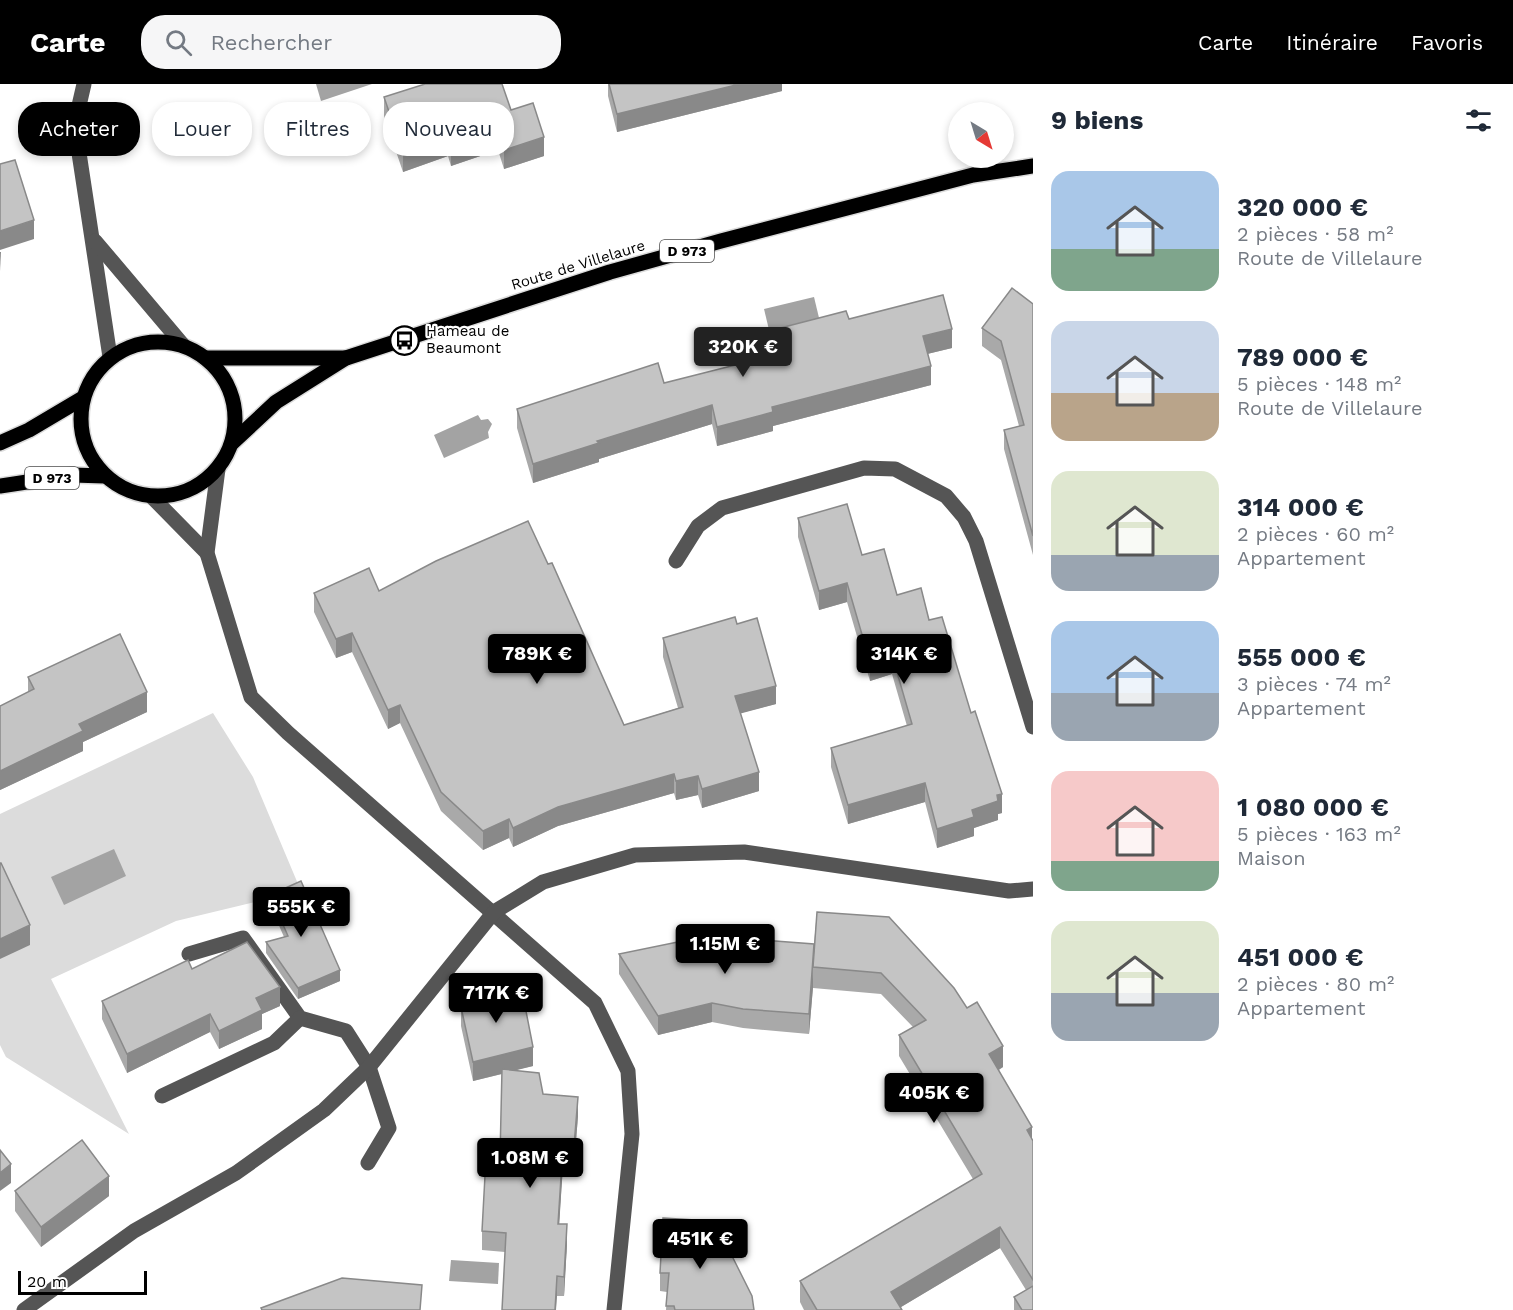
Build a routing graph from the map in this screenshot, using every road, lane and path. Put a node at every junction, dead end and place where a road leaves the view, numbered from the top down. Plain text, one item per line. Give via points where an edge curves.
1 (84, 84) edge
2 (1033, 166) edge
3 (95, 241) junction
4 (183, 345) junction
5 (110, 357) junction
6 (206, 358) junction
7 (346, 358) junction
8 (83, 398) junction
9 (0, 443) edge
10 (232, 443) junction
11 (218, 469) junction
12 (104, 476) junction
13 (0, 486) edge
14 (152, 497) junction
15 (207, 554) junction
16 (676, 561) dead end
17 (1033, 727) edge
18 (1033, 889) edge
19 (494, 912) junction
20 (189, 954) dead end
21 (300, 1018) junction
22 (369, 1067) junction
23 (162, 1096) dead end
24 (368, 1163) dead end
25 (24, 1310) edge
26 (615, 1310) edge

1 - 3 street via 78,110 80,153
2 - 7 main road, Route de Villelaure / D 973 via 973,175 610,272
3 - 4 street
3 - 5 street
4 - 5 main road via 133,345
4 - 6 main road
5 - 8 main road via 93,376
6 - 7 main road, Route de Villelaure / D 973
6 - 10 main road via 222,375 232,396 236,420
7 - 10 main road, Route de Villelaure / D 973 via 276,402
8 - 9 main road
8 - 12 main road via 80,426 87,453
10 - 11 main road
11 - 14 main road via 199,486
11 - 15 street
12 - 13 main road, D 973 via 73,475
12 - 14 main road via 126,491
14 - 15 street
15 - 19 street via 252,697 288,733
16 - 17 street via 698,526 722,508 864,468 895,469 946,496 964,517 976,541
18 - 19 street via 1009,891 744,852 635,855 543,882
19 - 22 street
19 - 26 street via 595,1003 628,1071 632,1134
20 - 21 street via 243,938
21 - 22 street via 346,1031
21 - 23 street via 274,1042
22 - 24 street via 389,1128
22 - 25 street via 324,1110 236,1173 134,1231

